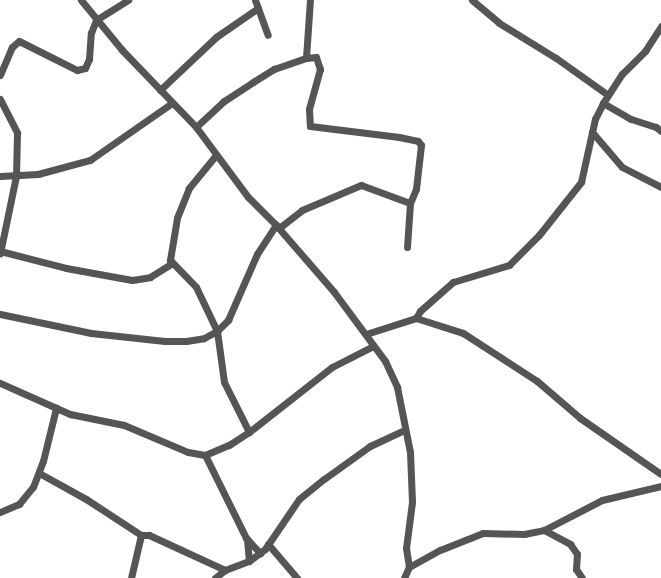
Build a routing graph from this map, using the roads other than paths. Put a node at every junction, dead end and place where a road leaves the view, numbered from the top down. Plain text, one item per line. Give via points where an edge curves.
1 (80, 0) edge
2 (128, 0) edge
3 (255, 0) edge
4 (310, 0) edge
5 (472, 0) edge
6 (258, 8) junction
7 (96, 20) junction
8 (661, 26) edge
9 (268, 35) dead end
10 (306, 58) junction
11 (0, 75) edge
12 (160, 90) junction
13 (608, 95) junction
14 (1, 102) edge
15 (172, 103) junction
16 (603, 103) junction
17 (196, 127) junction
18 (661, 131) edge
19 (592, 132) junction
20 (216, 155) junction
21 (0, 176) edge
22 (16, 176) junction
23 (661, 187) edge
24 (410, 203) junction
25 (277, 226) junction
26 (407, 247) dead end
27 (0, 252) edge
28 (172, 263) junction
29 (0, 314) edge
30 (416, 318) junction
31 (218, 331) junction
32 (366, 334) junction
33 (373, 346) junction
34 (0, 383) edge
35 (56, 408) junction
36 (404, 430) junction
37 (249, 432) junction
38 (205, 454) junction
39 (39, 473) junction
40 (661, 474) edge
41 (661, 486) edge
42 (0, 512) edge
43 (544, 530) junction
44 (141, 535) junction
45 (246, 538) junction
46 (268, 544) junction
47 (260, 553) junction
48 (249, 561) junction
49 (410, 567) junction
50 (225, 570) junction
51 (131, 578) edge
52 (215, 578) edge
53 (297, 578) edge
54 (404, 578) edge
55 (582, 578) edge

1 - 7 street
2 - 7 street
3 - 6 street
4 - 10 street
5 - 13 street via 499,23 556,58
6 - 9 street
6 - 12 street via 216,37
7 - 11 street via 85,68 77,70 19,41 12,47
7 - 12 street
8 - 13 street via 645,51 622,74
10 - 17 street via 274,69 253,82 224,101
10 - 24 street via 316,57 320,69 309,109 310,126 399,137 418,141 421,145 416,189
12 - 15 street
13 - 16 street
14 - 22 street via 17,133
15 - 17 street
15 - 22 street via 90,160 52,172
16 - 18 street via 631,119
16 - 19 street
17 - 20 street
19 - 23 street via 622,168
19 - 30 street via 581,182 539,235 509,265 453,282 420,311
20 - 25 street via 248,197
20 - 28 street via 189,188 177,218 170,250
21 - 22 street
22 - 27 street
24 - 25 street via 362,185 302,210
24 - 26 street
25 - 31 street via 257,254 228,320
25 - 32 street
27 - 28 street via 132,280 150,277
28 - 31 street via 196,287
29 - 31 street via 91,333 165,341 204,338
30 - 32 street
30 - 40 street via 446,326 478,341 508,364 537,381 580,418
31 - 37 street via 224,382
32 - 33 street
33 - 36 street via 385,362 397,387
33 - 37 street via 332,367
34 - 35 street
35 - 38 street via 70,414 124,425 188,452
35 - 39 street
36 - 46 street via 370,446 299,499
36 - 49 street via 410,452 412,502 406,548
37 - 38 street via 229,445
38 - 45 street
39 - 42 street via 26,497 19,504
39 - 44 street via 86,498
41 - 43 street via 602,500
43 - 49 street via 524,534 483,533 440,550
43 - 55 street via 570,544 577,554 576,569
44 - 50 street via 149,535
44 - 51 street
45 - 47 street
45 - 48 street
46 - 47 street
46 - 53 street
47 - 48 street
48 - 50 street
49 - 54 street
50 - 52 street

